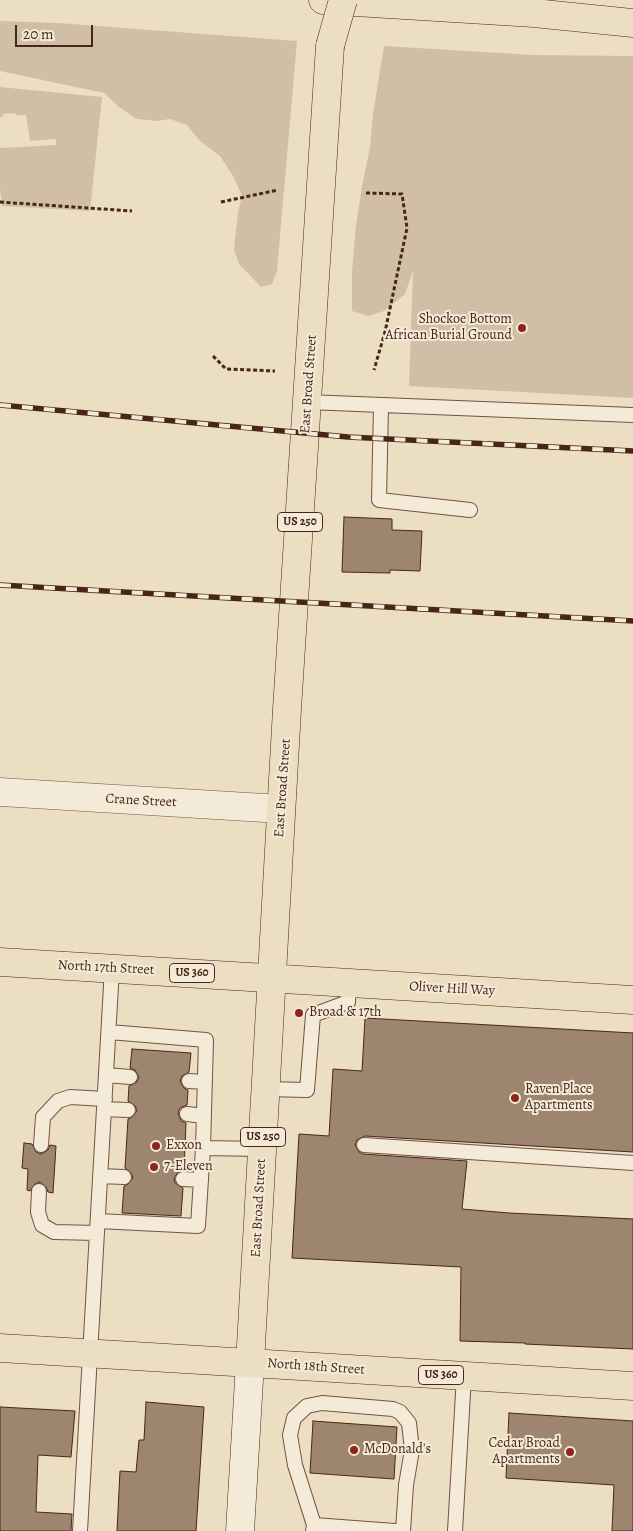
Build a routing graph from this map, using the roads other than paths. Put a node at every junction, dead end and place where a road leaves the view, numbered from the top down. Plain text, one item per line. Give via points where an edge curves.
1 (323, 0) edge
2 (343, 0) edge
3 (534, 13) junction
4 (633, 16) edge
5 (633, 23) edge
6 (308, 402) junction
7 (381, 406) junction
8 (633, 415) edge
9 (470, 510) dead end
10 (0, 792) edge
11 (281, 809) junction
12 (0, 962) edge
13 (112, 968) junction
14 (272, 978) junction
15 (349, 983) junction
16 (633, 1000) edge
17 (109, 1032) junction
18 (106, 1076) junction
19 (130, 1077) dead end
20 (189, 1081) dead end
21 (205, 1082) junction
22 (265, 1089) junction
23 (105, 1104) junction
24 (128, 1110) dead end
25 (187, 1114) dead end
26 (204, 1116) junction
27 (40, 1145) dead end
28 (364, 1145) dead end
29 (203, 1148) junction
30 (262, 1149) junction
31 (633, 1163) edge
32 (100, 1176) junction
33 (124, 1177) dead end
34 (183, 1179) dead end
35 (201, 1180) junction
36 (38, 1191) dead end
37 (98, 1227) junction
38 (0, 1348) edge
39 (90, 1353) junction
40 (250, 1363) junction
41 (464, 1376) junction
42 (633, 1386) edge
43 (314, 1528) edge
44 (80, 1531) edge
45 (240, 1531) edge
46 (395, 1531) edge
47 (403, 1531) edge
48 (455, 1531) edge

1 - 3 main road
2 - 6 main road, East Broad Street / US 250, bridge via 330,56
3 - 4 main road
3 - 5 main road
6 - 7 lane
6 - 11 main road, East Broad Street / US 250
7 - 8 lane
7 - 9 lane via 379,500
10 - 11 street, Crane Street
11 - 14 main road, East Broad Street / US 250
12 - 13 main road, North 17th Street / US 360
13 - 14 main road, North 17th Street / US 360
13 - 17 lane
14 - 15 main road, Oliver Hill Way / US 360
14 - 22 main road, East Broad Street / US 250
15 - 16 main road, Oliver Hill Way / US 360
15 - 22 lane via 348,1002 313,1015 307,1090
17 - 18 lane
17 - 21 lane via 206,1040
18 - 19 lane
18 - 23 lane
20 - 21 lane
21 - 26 lane
22 - 30 main road, East Broad Street / US 250
23 - 24 lane
23 - 27 lane via 70,1097 58,1101 42,1117
23 - 32 lane
25 - 26 lane
26 - 29 lane
28 - 31 lane
29 - 30 lane
29 - 35 lane
30 - 40 main road, East Broad Street / US 250
32 - 33 lane
32 - 37 lane
34 - 35 lane
35 - 37 lane via 198,1226
36 - 37 lane via 42,1225 54,1232
37 - 39 lane
38 - 39 main road, North 18th Street / US 360
39 - 40 main road, North 18th Street / US 360
39 - 44 lane
40 - 41 main road, North 18th Street / US 360
40 - 45 street, East Broad Street / US 250
41 - 42 main road, North 18th Street / US 360
41 - 48 lane
43 - 46 lane
43 - 47 lane via 290,1435 294,1418 307,1406 322,1403 393,1410 400,1412 409,1423 412,1450

